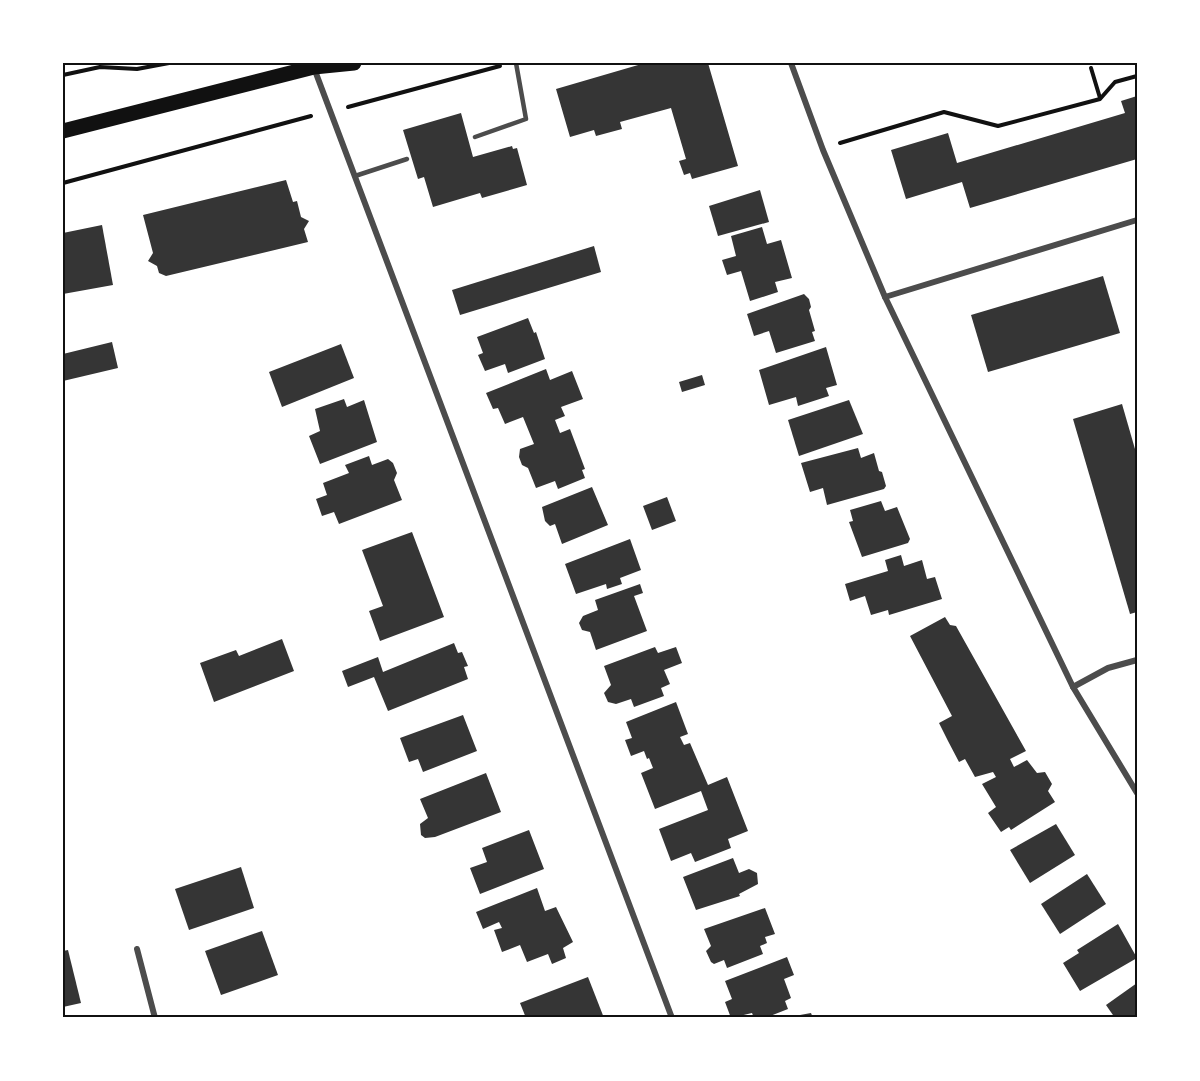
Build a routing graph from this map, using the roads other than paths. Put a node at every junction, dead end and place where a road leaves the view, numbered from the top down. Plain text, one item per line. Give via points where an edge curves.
1 (354, 63) edge
2 (514, 63) edge
3 (791, 63) edge
4 (318, 65) edge
5 (63, 131) edge
6 (475, 137) dead end
7 (407, 159) dead end
8 (355, 177) junction
9 (1137, 220) edge
10 (885, 297) junction
11 (1137, 660) edge
12 (1073, 687) junction
13 (1137, 793) edge
14 (137, 949) dead end
15 (155, 1018) edge
16 (672, 1018) edge

1 - 4 main road
2 - 6 lane via 526,120
3 - 10 street via 822,150
4 - 5 main road
4 - 8 street via 330,111
7 - 8 lane
8 - 16 street
9 - 10 street
10 - 12 street
11 - 12 street via 1108,668
12 - 13 street
14 - 15 street

